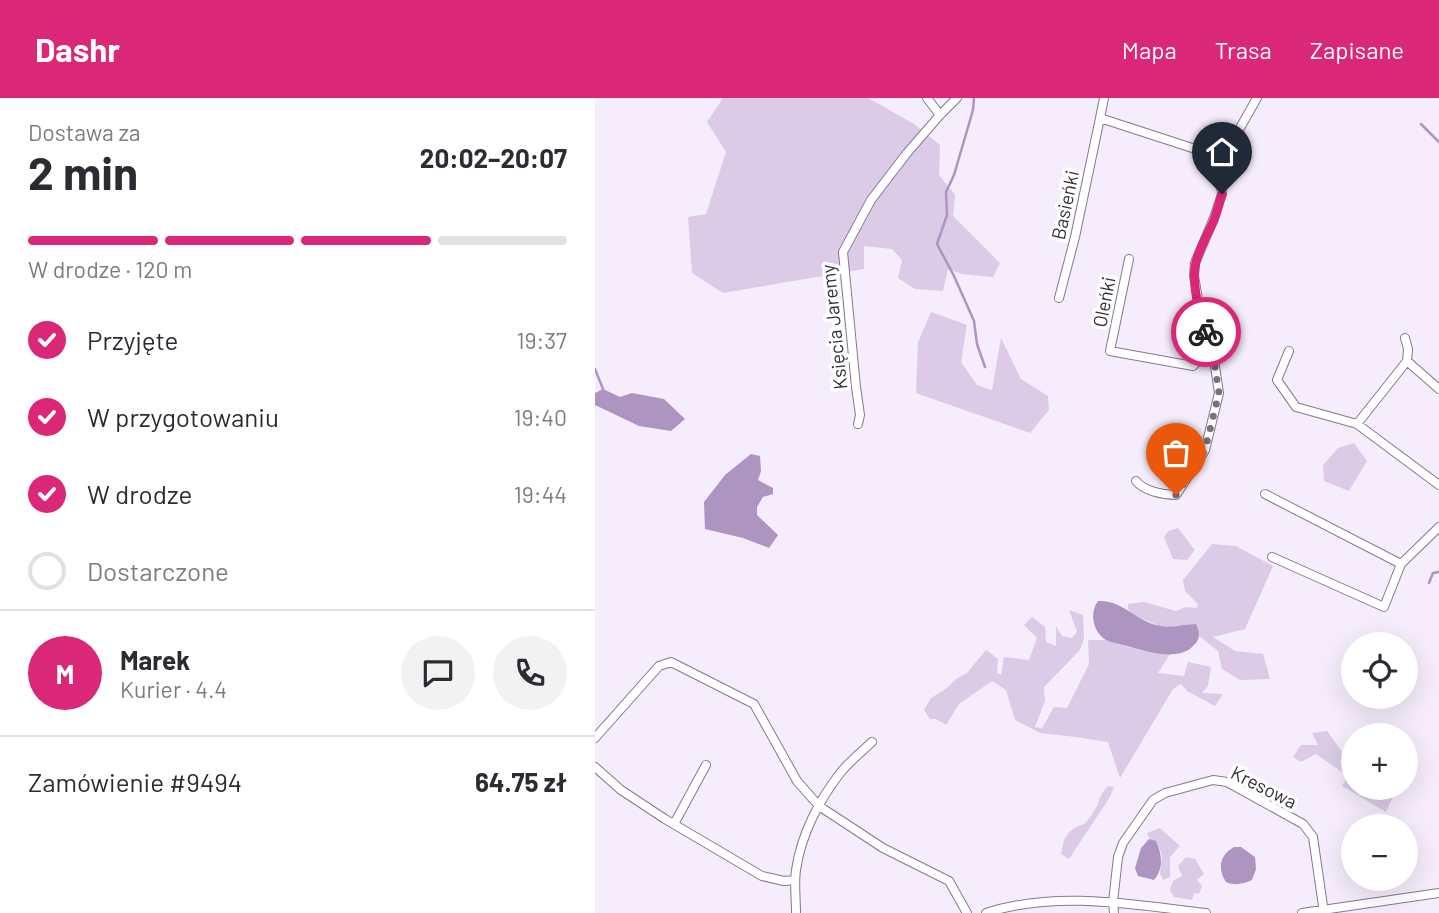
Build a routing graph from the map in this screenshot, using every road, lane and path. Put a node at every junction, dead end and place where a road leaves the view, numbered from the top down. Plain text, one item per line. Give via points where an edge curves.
1 (927, 98) edge
2 (957, 98) edge
3 (1104, 98) edge
4 (1257, 98) edge
5 (940, 115) junction
6 (1100, 118) junction
7 (1223, 158) junction
8 (1129, 259) dead end
9 (1059, 298) dead end
10 (1405, 338) dead end
11 (1212, 347) junction
12 (1289, 351) dead end
13 (1407, 361) junction
14 (1439, 389) edge
15 (858, 424) dead end
16 (1357, 424) junction
17 (1136, 481) dead end
18 (1439, 485) edge
19 (1265, 494) dead end
20 (1439, 527) edge
21 (1272, 556) dead end
22 (1401, 564) junction
23 (595, 738) edge
24 (871, 742) dead end
25 (706, 765) dead end
26 (595, 767) edge
27 (819, 806) junction
28 (674, 824) junction
29 (796, 880) junction
30 (1439, 893) edge
31 (1113, 902) junction
32 (1324, 911) edge
33 (796, 913) edge
34 (967, 913) edge
35 (986, 913) edge
36 (1114, 913) edge
37 (1206, 913) edge
38 (1302, 913) edge

1 - 5 street
2 - 5 street, Księcia Jaremy
3 - 6 street, Basieńki
4 - 7 street
5 - 15 street, Księcia Jaremy via 870,200 843,252
6 - 7 street
6 - 9 street, Basieńki
7 - 11 street via 1219,170 1222,194 1194,276 1202,322
8 - 11 street, Oleńki via 1110,351 1193,366
10 - 13 street
11 - 17 street via 1219,393 1205,450 1176,495 1165,495
12 - 16 street via 1277,380 1296,407
13 - 14 street
13 - 16 street
16 - 18 street
19 - 22 street
20 - 22 street
21 - 22 street via 1384,607
23 - 27 street via 659,666 671,662 754,704 797,781
24 - 27 street via 843,770
25 - 28 street
26 - 28 street
27 - 29 street via 800,852
27 - 34 street via 883,848 949,881
28 - 29 street via 762,876
29 - 33 street
30 - 32 street
31 - 32 street, Kresowa via 1123,843 1153,800 1213,780 1227,782 1303,824 1313,837
31 - 35 street via 1034,901
31 - 36 street, Kresowa
31 - 37 street
32 - 38 street

